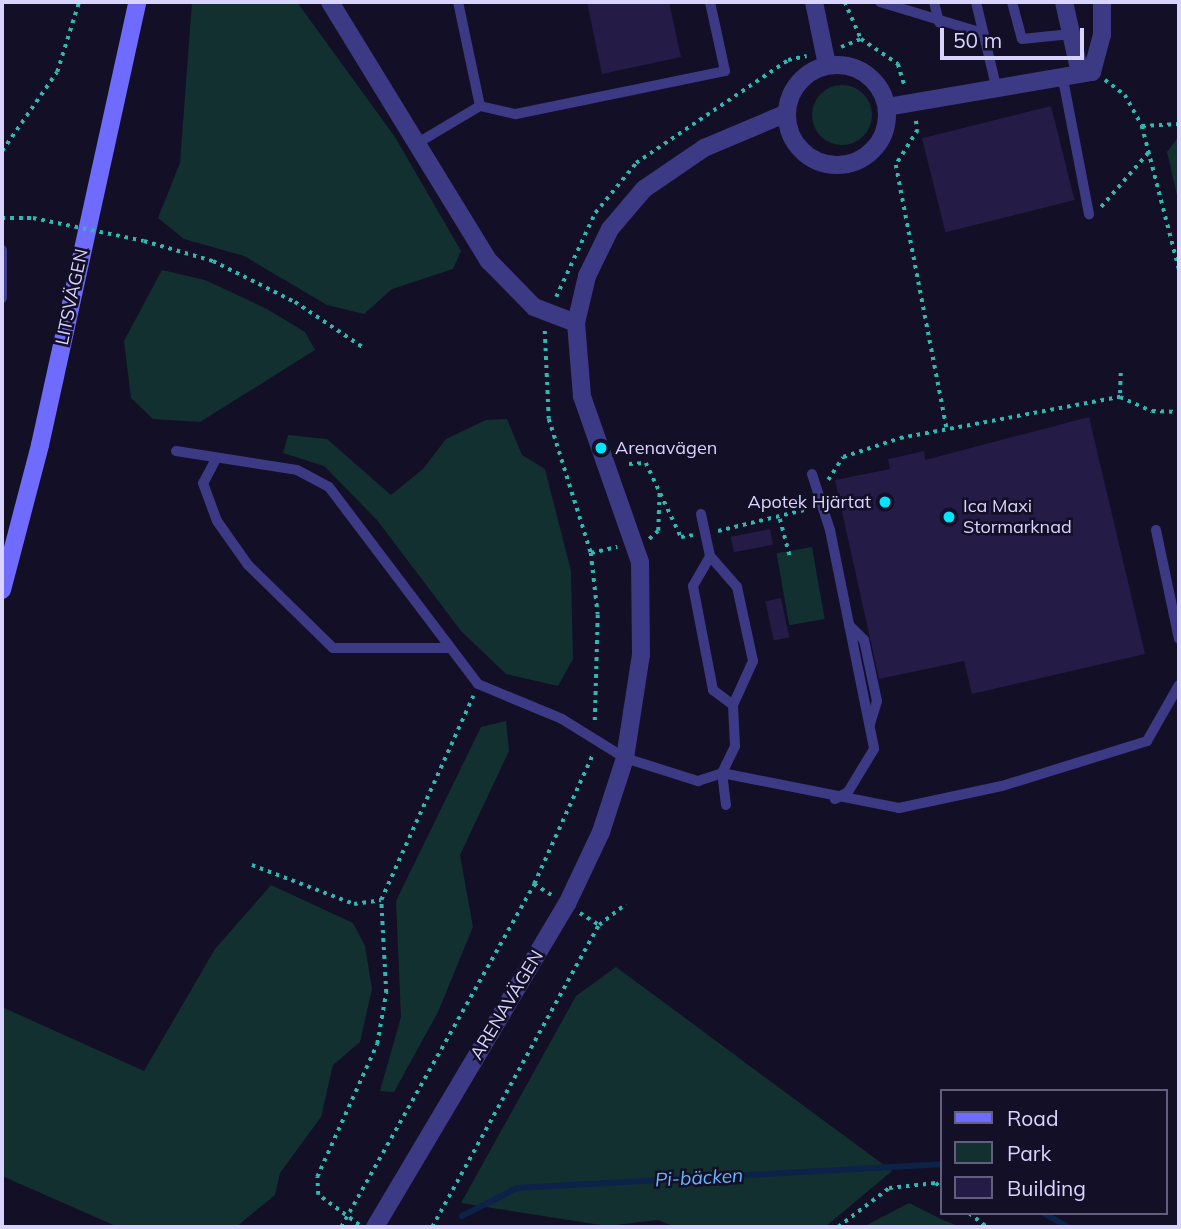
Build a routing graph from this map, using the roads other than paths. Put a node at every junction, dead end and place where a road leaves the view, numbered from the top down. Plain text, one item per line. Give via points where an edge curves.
1 (137, 2) edge
2 (330, 2) edge
3 (458, 2) edge
4 (710, 2) edge
5 (814, 2) edge
6 (880, 2) edge
7 (934, 2) edge
8 (976, 2) edge
9 (1012, 2) edge
10 (1064, 2) edge
11 (1102, 2) edge
12 (939, 22) junction
13 (983, 33) junction
14 (1072, 33) junction
15 (827, 59) junction
16 (1078, 73) junction
17 (996, 86) junction
18 (480, 106) junction
19 (887, 107) junction
20 (786, 113) junction
21 (421, 141) junction
22 (1089, 214) road end
23 (2, 250) edge
24 (2, 298) edge
25 (576, 323) junction
26 (176, 452) dead end
27 (216, 459) junction
28 (812, 474) dead end
29 (701, 514) dead end
30 (1156, 530) dead end
31 (710, 556) junction
32 (2, 590) edge
33 (1179, 639) edge
34 (450, 648) junction
35 (1179, 685) edge
36 (733, 705) junction
37 (625, 758) junction
38 (722, 772) junction
39 (835, 799) junction
40 (726, 805) dead end
41 (378, 1226) edge

1 - 32 main road, LITSVÄGEN via 40,445
2 - 21 street via 353,46
3 - 18 lane
4 - 18 lane via 725,71 516,114
5 - 15 street
6 - 12 lane
7 - 12 lane
8 - 13 lane
9 - 14 lane via 1022,39
10 - 14 street
11 - 16 street via 1102,35
12 - 13 lane
13 - 17 lane
14 - 16 street
15 - 19 street via 870,77
15 - 20 street via 799,82
16 - 17 street
16 - 22 lane
17 - 19 street
18 - 21 lane
19 - 20 street via 881,139 850,163 829,164 806,153 789,131
20 - 25 street, ARENAVÄGEN via 704,149 644,189 610,229 587,276
21 - 25 street via 489,261 534,307
23 - 24 lane
25 - 37 street, ARENAVÄGEN via 582,396 640,562 641,655
26 - 27 lane
27 - 34 lane via 297,470 330,487
27 - 34 lane via 203,483 218,521 248,565 333,648
28 - 39 lane via 874,749 848,792
29 - 31 lane
30 - 33 lane
31 - 36 lane via 737,587 753,661
31 - 36 lane via 693,586 713,690
34 - 37 lane via 478,684
35 - 39 lane via 1147,741 1002,786 899,808
36 - 38 lane via 735,746
37 - 38 lane via 698,781
37 - 41 street, ARENAVÄGEN via 601,832 567,904
38 - 39 lane
38 - 40 lane

